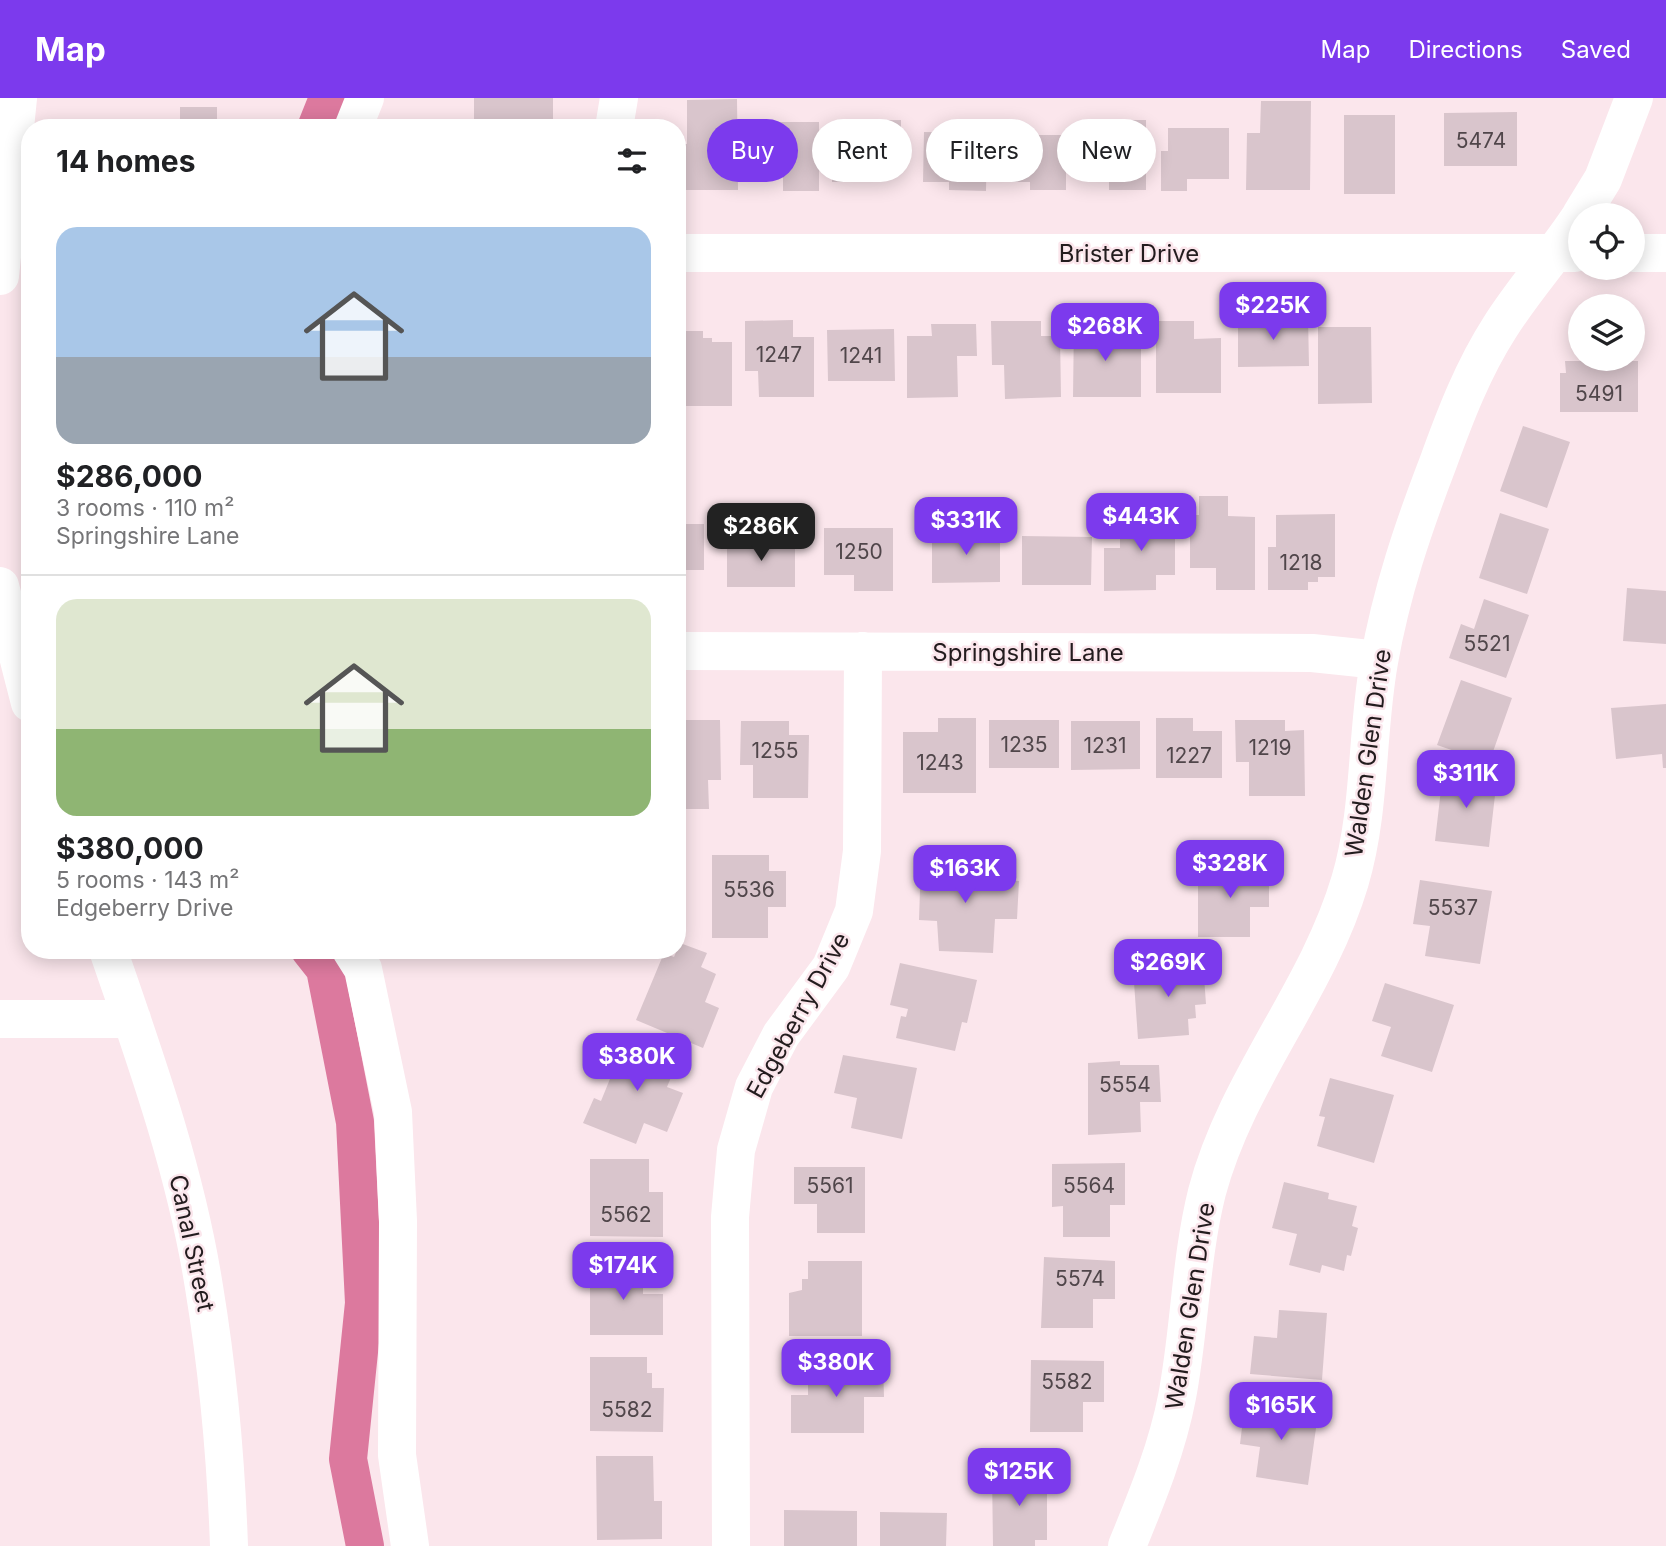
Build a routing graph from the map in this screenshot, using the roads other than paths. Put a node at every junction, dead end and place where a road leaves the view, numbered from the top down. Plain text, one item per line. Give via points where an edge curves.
1 (18, 98) edge
2 (365, 98) edge
3 (619, 98) edge
4 (1634, 98) edge
5 (357, 119) edge
6 (616, 119) edge
7 (1589, 203) edge
8 (686, 253) edge
9 (1568, 253) edge
10 (1645, 253) edge
11 (1666, 253) edge
12 (0, 276) edge
13 (0, 586) edge
14 (686, 651) edge
15 (863, 651) junction
16 (1379, 660) junction
17 (21, 667) edge
18 (111, 959) edge
19 (356, 959) edge
20 (132, 1018) junction
21 (0, 1019) edge
22 (229, 1546) edge
23 (410, 1546) edge
24 (731, 1546) edge
25 (1127, 1546) edge

1 - 12 street
2 - 5 street
3 - 6 street
4 - 7 street, Walden Glen Drive via 1603,179
8 - 9 street, Brister Drive
9 - 16 street, Walden Glen Drive via 1499,328 1470,381 1407,551
10 - 11 street
13 - 17 street
14 - 15 street, Springshire Lane
15 - 16 street, Springshire Lane via 1312,653
15 - 24 street, Edgeberry Drive via 862,851 853,911 831,967 781,1035 754,1087 736,1150 730,1217
16 - 25 street, Walden Glen Drive via 1361,834 1351,879 1322,956 1259,1064 1224,1140 1197,1233 1171,1430
18 - 20 street, Canal Street
19 - 23 street via 363,970 393,1112 398,1221 397,1455
20 - 21 street
20 - 22 street, Canal Street via 165,1123 204,1285

